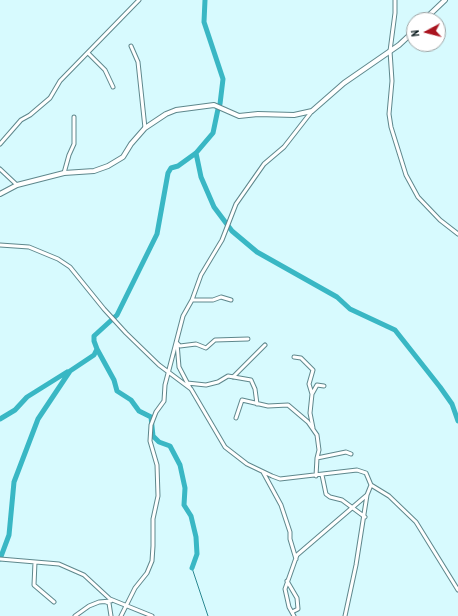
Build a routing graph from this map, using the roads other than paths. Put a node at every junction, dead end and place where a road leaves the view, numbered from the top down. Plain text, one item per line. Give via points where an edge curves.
1 (139, 0) edge
2 (395, 0) edge
3 (445, 0) edge
4 (432, 12) edge
5 (406, 37) edge
6 (131, 46) dead end
7 (390, 51) junction
8 (88, 53) junction
9 (113, 87) dead end
10 (312, 111) junction
11 (74, 117) dead end
12 (145, 128) junction
13 (0, 144) edge
14 (1, 171) edge
15 (64, 173) junction
16 (17, 185) junction
17 (0, 194) edge
18 (458, 234) edge
19 (0, 245) edge
20 (192, 300) junction
21 (231, 300) dead end
22 (248, 339) dead end
23 (177, 343) junction
24 (265, 345) dead end
25 (294, 357) dead end
26 (168, 373) junction
27 (233, 377) junction
28 (187, 383) junction
29 (324, 386) dead end
30 (191, 389) junction
31 (312, 394) junction
32 (258, 404) junction
33 (236, 418) dead end
34 (314, 430) junction
35 (351, 454) dead end
36 (317, 458) junction
37 (264, 472) junction
38 (322, 475) junction
39 (316, 476) junction
40 (371, 485) junction
41 (367, 495) junction
42 (352, 509) junction
43 (365, 517) junction
44 (0, 559) edge
45 (296, 559) junction
46 (35, 562) junction
47 (287, 581) junction
48 (458, 590) edge
49 (104, 601) junction
50 (113, 601) junction
51 (54, 602) dead end
52 (126, 606) junction
53 (292, 612) junction
54 (75, 616) edge
55 (111, 616) edge
56 (121, 616) edge
57 (152, 616) edge
58 (294, 616) edge
59 (345, 616) edge

1 - 8 street
2 - 7 street via 396,13
3 - 4 street
5 - 7 street
6 - 12 street via 138,62
7 - 10 street via 344,83
7 - 18 street via 390,120 406,175 427,208
8 - 9 street via 105,70
8 - 13 street via 60,81 50,98 20,120
10 - 12 street via 294,115 239,116 217,106 208,105 169,112
10 - 20 street via 284,147 264,164 236,204 225,233 201,275
11 - 15 street via 74,144
12 - 15 street via 123,157 108,166 94,171
14 - 16 street
15 - 16 street
16 - 17 street
19 - 26 street via 29,247 65,263 110,316
20 - 21 street via 222,297
20 - 23 street via 183,316
22 - 23 street via 215,340 206,348 196,344 180,346
23 - 26 street
23 - 28 street via 179,367
24 - 27 street
25 - 31 street via 301,358 313,370 309,384
26 - 30 street
26 - 52 street via 164,401 153,418 150,434 157,465 158,489 153,519 153,554 147,573
27 - 28 street via 228,376 206,385
27 - 32 street via 251,380
28 - 30 street
29 - 31 street via 317,385
30 - 37 street via 225,447 238,458
31 - 34 street via 310,413
32 - 33 street via 242,400
32 - 34 street via 288,405
34 - 36 street via 320,450
35 - 36 street via 346,452
36 - 39 street
37 - 39 street via 280,479
37 - 45 street via 281,505
38 - 39 street
38 - 40 street via 362,470
38 - 42 street via 326,494 342,500
40 - 41 street
40 - 48 street via 389,496 416,522
41 - 42 street
41 - 43 street
42 - 43 street
42 - 45 street via 300,552
43 - 59 street
44 - 46 street
45 - 47 street
46 - 50 street via 59,564 80,573
46 - 51 street via 34,585
47 - 53 street via 286,598
47 - 53 street via 297,598 298,609
49 - 50 street
49 - 54 street via 83,608
49 - 55 street via 109,603
50 - 52 street
52 - 56 street
52 - 57 street
53 - 58 street

